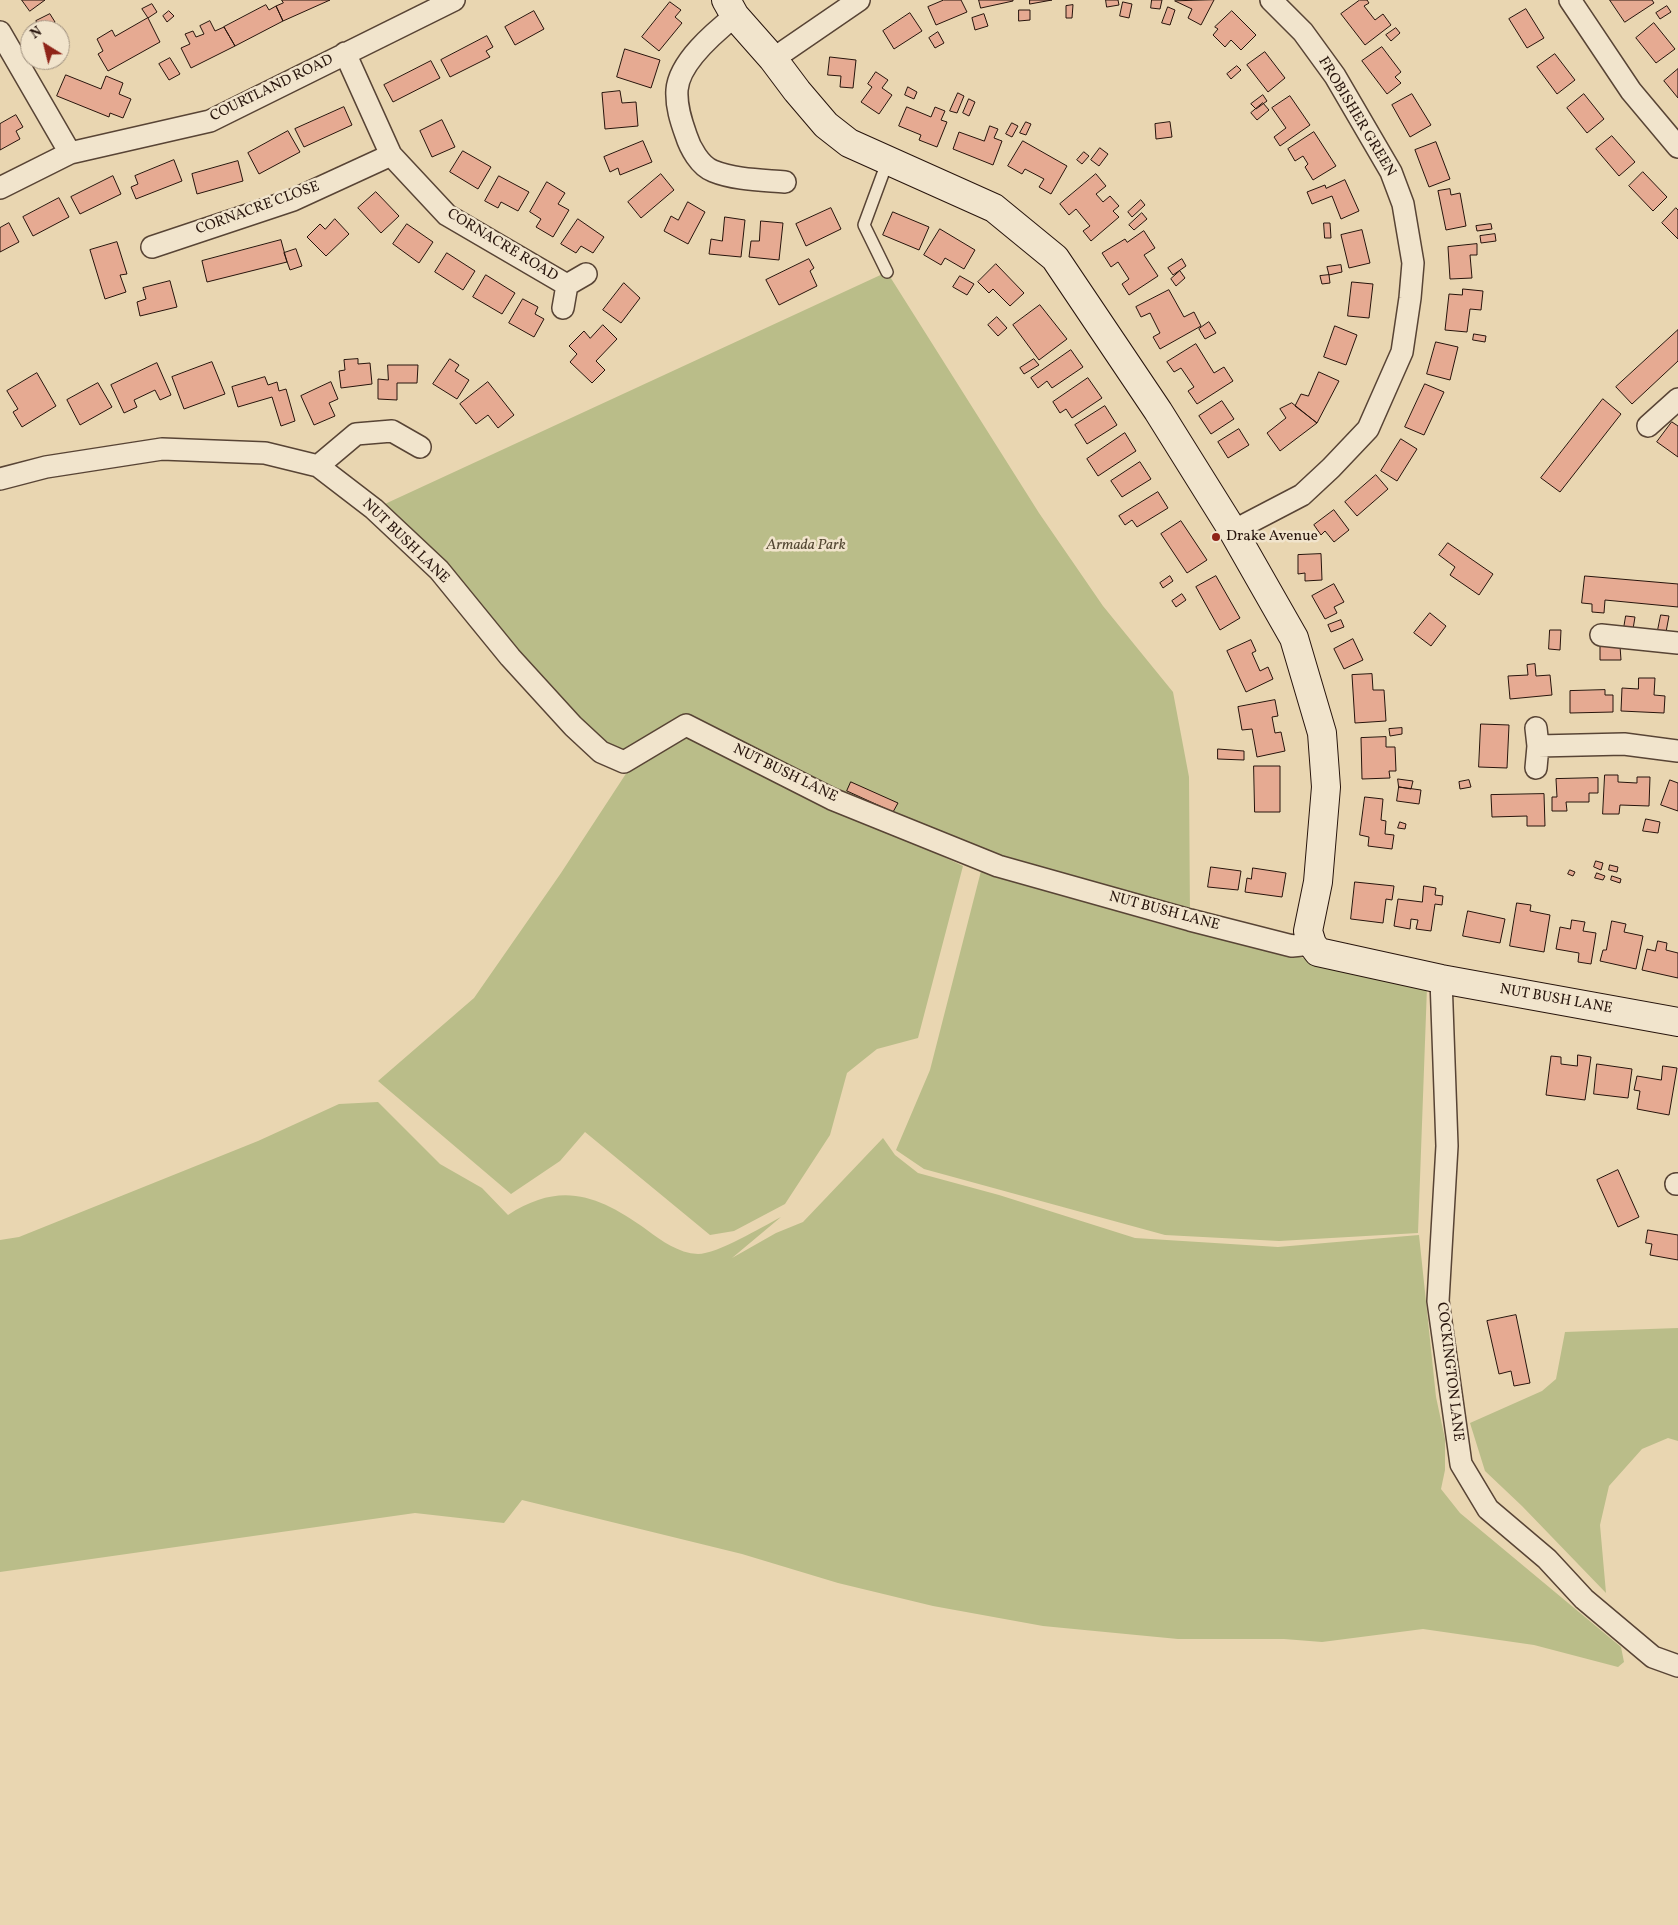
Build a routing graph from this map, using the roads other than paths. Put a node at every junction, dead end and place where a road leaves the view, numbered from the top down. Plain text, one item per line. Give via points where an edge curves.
1 (454, 0) edge
2 (859, 0) edge
3 (1271, 0) edge
4 (1570, 0) edge
5 (730, 8) edge
6 (1, 35) edge
7 (345, 53) junction
8 (773, 59) junction
9 (1678, 147) edge
10 (70, 153) junction
11 (391, 155) junction
12 (888, 160) junction
13 (785, 182) dead end
14 (0, 188) edge
15 (152, 247) dead end
16 (887, 272) dead end
17 (586, 274) dead end
18 (567, 285) junction
19 (563, 308) dead end
20 (1678, 398) edge
21 (1648, 426) dead end
22 (420, 447) dead end
23 (318, 466) junction
24 (0, 479) edge
25 (1233, 531) junction
26 (1601, 634) dead end
27 (1678, 643) edge
28 (1676, 743) edge
29 (1536, 768) dead end
30 (1312, 944) junction
31 (1441, 979) junction
32 (1678, 1022) edge
33 (1678, 1666) edge

1 - 7 street, COURTLAND ROAD
2 - 8 street
3 - 25 street, FROBISHER GREEN via 1303,32 1335,76 1391,172 1403,204 1413,263 1402,352 1368,429 1302,495
4 - 9 street via 1631,91
5 - 8 street
5 - 13 street via 682,74 677,90 679,112 688,142 694,154 712,171
6 - 10 street
7 - 10 street, COURTLAND ROAD via 210,120
7 - 11 street, CORNACRE ROAD
8 - 12 street via 826,125 849,143
10 - 14 street, COURTLAND ROAD
11 - 15 street, CORNACRE CLOSE via 293,200
11 - 18 street, CORNACRE ROAD via 447,215
12 - 16 lane via 864,225
12 - 25 street via 994,208 1055,258 1158,411
17 - 18 street, CORNACRE ROAD
18 - 19 street, CORNACRE ROAD
20 - 21 street
22 - 23 street via 392,430 356,434
23 - 24 street, NUT BUSH LANE via 265,453 162,449 46,467
23 - 30 street, NUT BUSH LANE via 374,509 438,570 510,657 601,752 624,762 686,725 832,798 998,866 1292,946
25 - 30 street via 1294,638 1322,733 1326,787 1318,882 1308,931
26 - 27 street
28 - 29 street via 1624,744 1537,737
30 - 31 street, NUT BUSH LANE via 1318,952
31 - 32 street, NUT BUSH LANE
31 - 33 street, COCKINGTON LANE via 1447,1146 1438,1301 1461,1464 1488,1509 1653,1657

